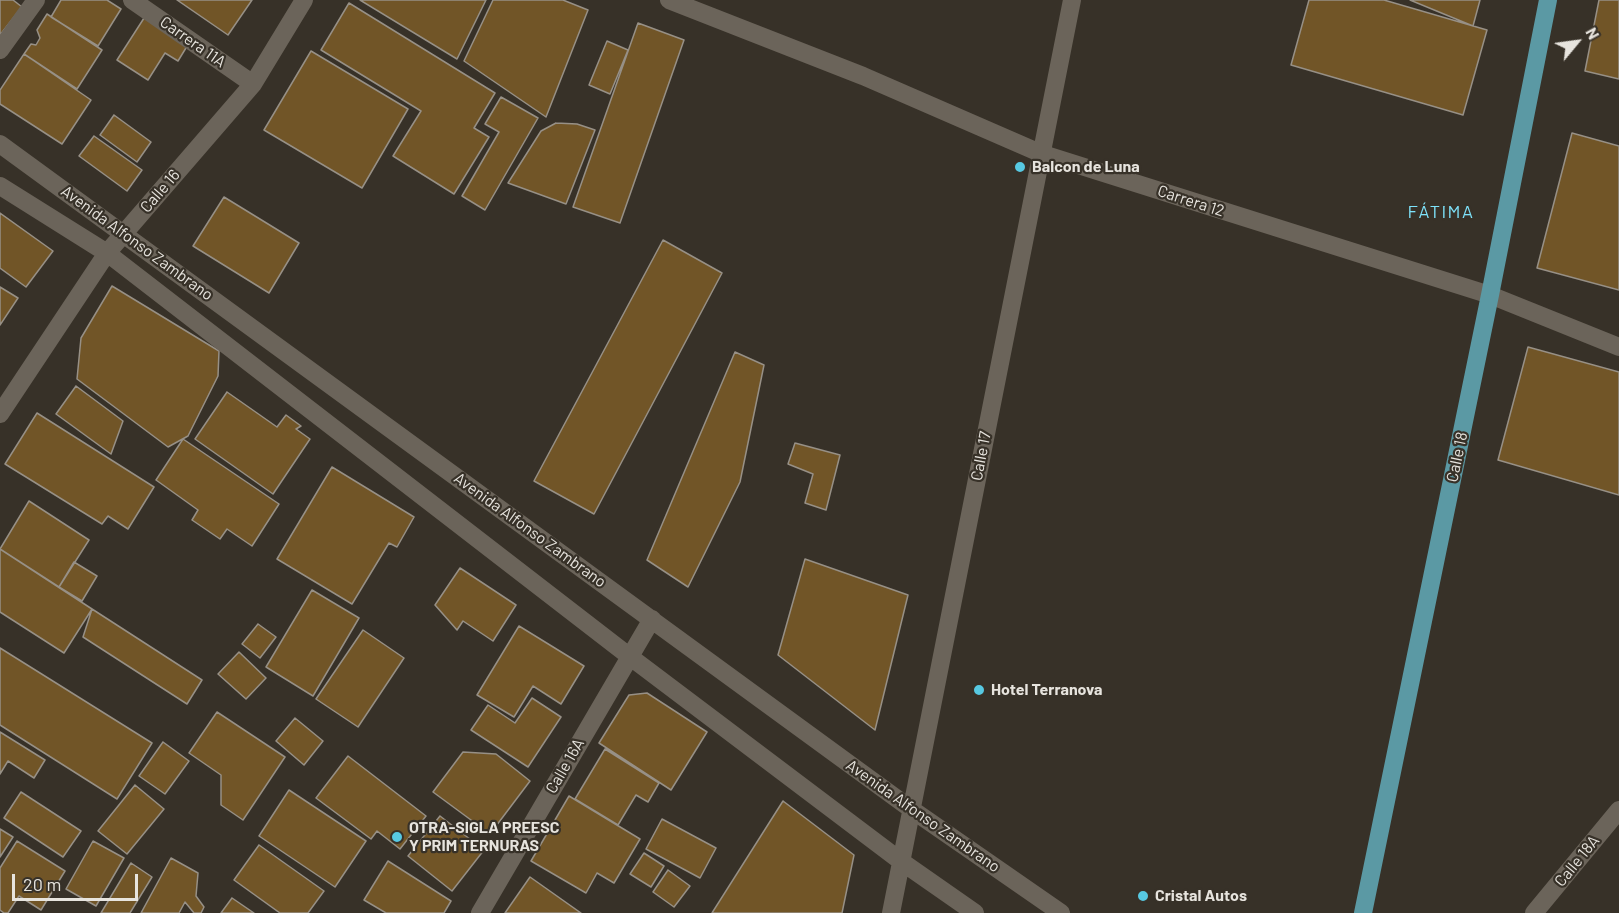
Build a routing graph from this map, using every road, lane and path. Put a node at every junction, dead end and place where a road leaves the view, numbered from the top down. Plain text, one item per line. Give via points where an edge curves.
1 (36, 0) edge
2 (132, 0) edge
3 (304, 0) edge
4 (669, 0) edge
5 (1072, 0) edge
6 (1548, 0) edge
7 (0, 50) edge
8 (253, 84) junction
9 (0, 144) edge
10 (1040, 153) junction
11 (0, 186) edge
12 (124, 232) junction
13 (107, 253) junction
14 (1490, 295) junction
15 (1619, 346) edge
16 (0, 414) edge
17 (652, 619) junction
18 (629, 656) junction
19 (911, 809) junction
20 (1619, 810) edge
21 (902, 862) junction
22 (480, 913) edge
23 (891, 913) edge
24 (975, 913) edge
25 (1061, 913) edge
26 (1363, 913) edge
27 (1534, 913) edge

1 - 7 street
2 - 8 street, Carrera 11A
3 - 8 street, Calle 16
4 - 10 street, Carrera 12 via 863,76
5 - 10 street, Calle 17
6 - 14 main road, Calle 18
8 - 12 street, Calle 16
9 - 12 street, Avenida Alfonso Zambrano
10 - 14 street, Carrera 12
10 - 19 street, Calle 17
11 - 13 street, Avenida Alfonso Zambrano
12 - 13 street, Calle 16
12 - 17 street, Avenida Alfonso Zambrano
13 - 16 street, Calle 16
13 - 18 street, Avenida Alfonso Zambrano
14 - 15 street, Carrera 12
14 - 26 main road, Calle 18
17 - 18 street, Calle 16A
17 - 19 street, Avenida Alfonso Zambrano
18 - 21 street, Avenida Alfonso Zambrano
18 - 22 street, Calle 16A
19 - 21 street, Calle 17
19 - 25 street, Avenida Alfonso Zambrano
20 - 27 street, Calle 18A
21 - 23 street, Calle 17
21 - 24 street, Avenida Alfonso Zambrano

